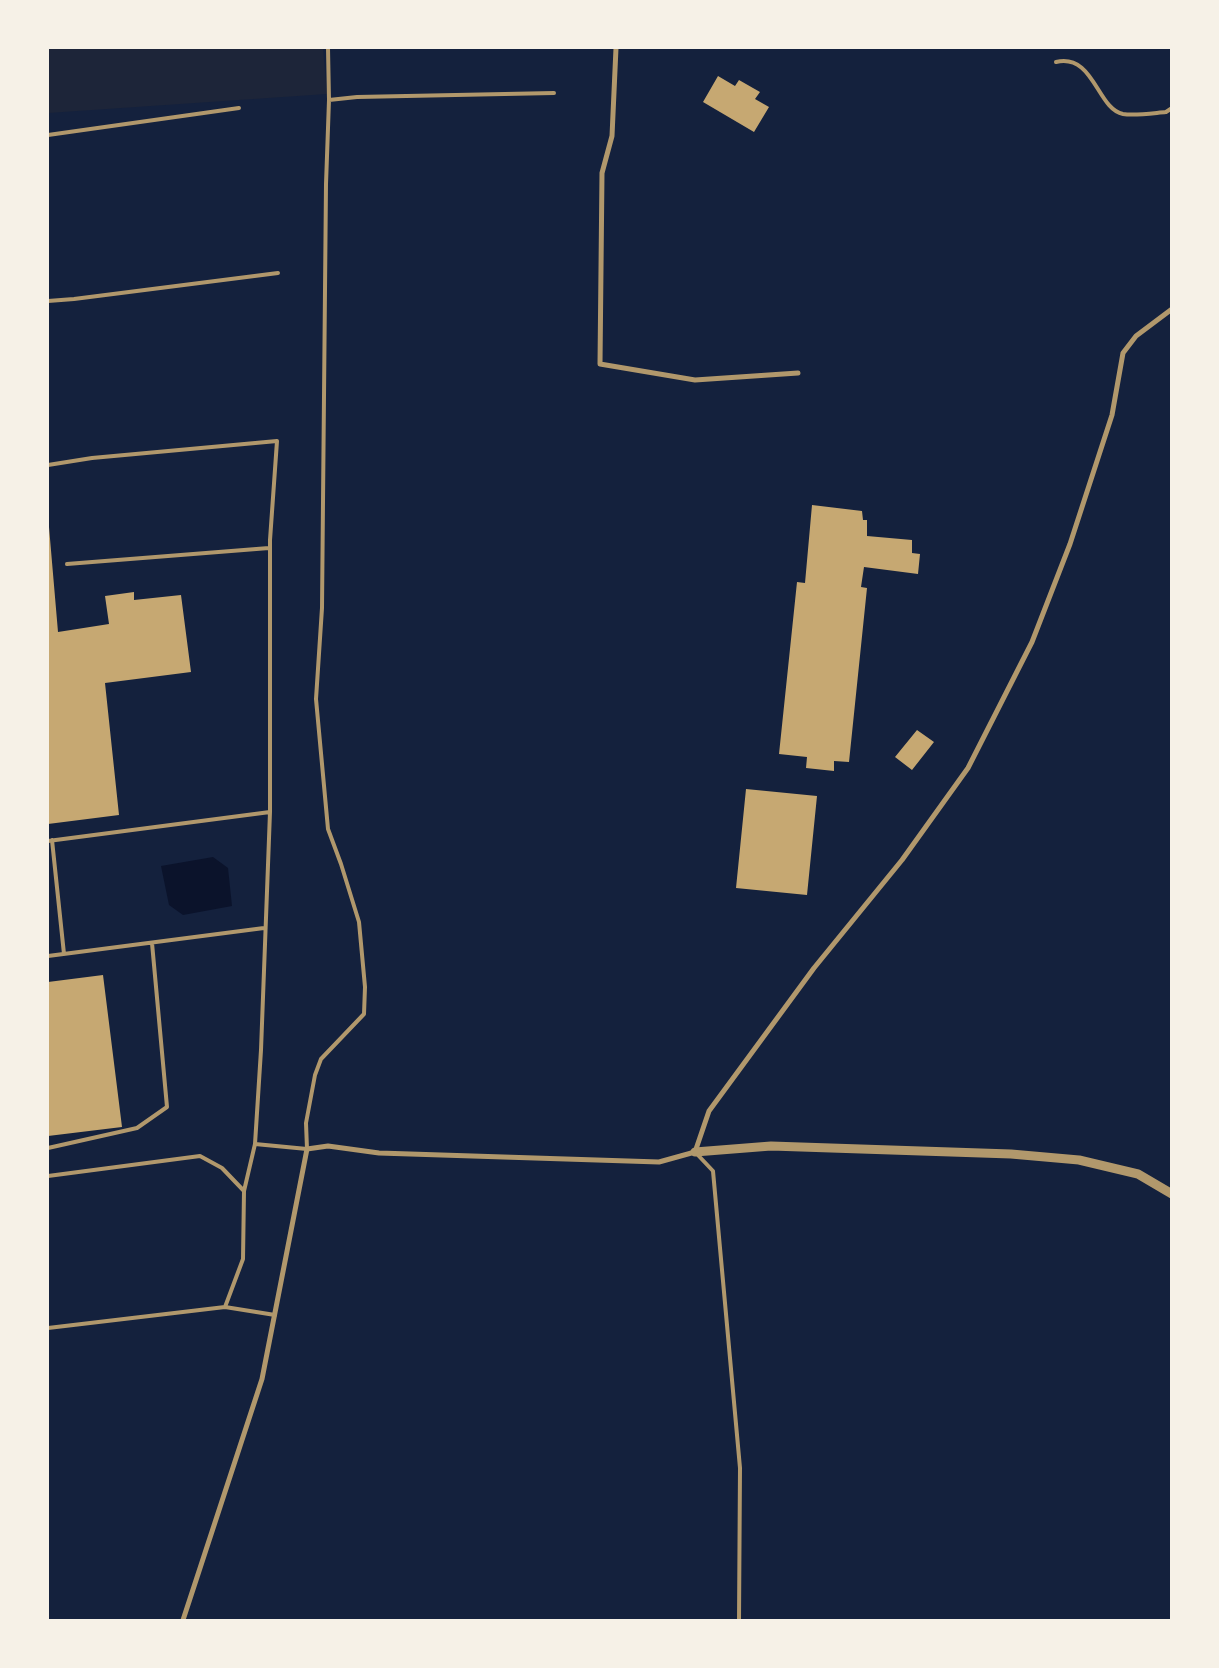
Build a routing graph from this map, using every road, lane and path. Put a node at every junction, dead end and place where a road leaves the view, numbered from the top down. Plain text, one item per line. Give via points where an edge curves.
1 (328, 48) edge
2 (616, 48) edge
3 (1056, 62) dead end
4 (554, 93) dead end
5 (330, 100) junction
6 (239, 108) dead end
7 (1172, 108) edge
8 (48, 134) edge
9 (278, 273) dead end
10 (48, 301) edge
11 (1172, 309) edge
12 (798, 373) dead end
13 (48, 465) edge
14 (270, 548) junction
15 (67, 564) dead end
16 (270, 812) junction
17 (50, 841) edge
18 (264, 928) junction
19 (152, 943) junction
20 (64, 954) junction
21 (48, 956) edge
22 (254, 1144) junction
23 (48, 1148) edge
24 (306, 1149) junction
25 (695, 1152) junction
26 (48, 1176) edge
27 (244, 1191) junction
28 (1172, 1194) edge
29 (224, 1307) junction
30 (275, 1315) junction
31 (48, 1328) edge
32 (183, 1620) edge
33 (739, 1620) edge

1 - 5 lane
2 - 12 street via 612,136 602,173 600,364 695,380
3 - 7 lane via 1076,63 1088,74 1111,107 1122,114 1166,112
4 - 5 lane
5 - 24 lane via 326,184 322,608 316,699 328,829 359,922 365,987 364,1014 321,1059 315,1075 306,1123
6 - 8 lane
9 - 10 lane
11 - 25 street via 1136,336 1123,354 1112,415 1070,544 1032,642 968,768 902,860 814,968 709,1111
13 - 14 lane via 277,441
14 - 15 lane
14 - 16 lane
16 - 17 lane
16 - 18 lane
17 - 20 lane
18 - 19 lane
18 - 22 lane via 261,1050
19 - 20 lane
19 - 23 lane via 167,1107 137,1128
20 - 21 lane
22 - 24 lane
22 - 27 lane
24 - 25 street via 328,1146 379,1153 659,1162
24 - 30 street
25 - 28 street via 771,1146 1011,1154 1079,1160 1138,1174
25 - 33 lane via 713,1171 714,1181 740,1468
26 - 27 lane via 200,1156 222,1168
27 - 29 lane via 243,1259
29 - 30 lane
29 - 31 lane
30 - 32 street via 262,1379

